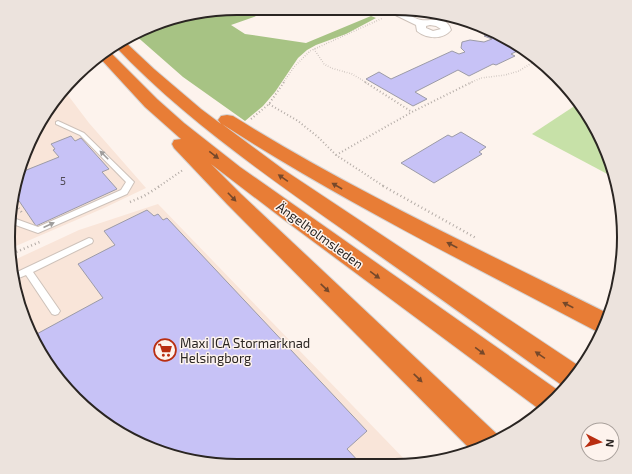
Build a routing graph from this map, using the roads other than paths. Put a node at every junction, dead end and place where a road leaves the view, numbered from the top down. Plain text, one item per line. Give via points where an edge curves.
1 (392, 15) edge
2 (421, 24) dead end
3 (131, 42) edge
4 (123, 47) edge
5 (108, 59) edge
6 (58, 123) dead end
7 (15, 222) edge
8 (89, 241) dead end
9 (28, 271) junction
10 (18, 275) edge
11 (55, 311) dead end
12 (600, 322) edge
13 (569, 374) edge
14 (547, 399) edge
15 (483, 441) edge

1 - 2 street
12 -> 3 highway via 354,196 268,146 175,82
13 -> 4 highway, Ängelholmsleden via 277,174 195,112 148,72
5 -> 14 highway, Ängelholmsleden via 186,133 262,194
5 -> 15 highway via 145,107 234,199
7 -> 6 lane via 38,230 124,192 130,182 82,134
8 - 9 lane
9 - 10 lane
9 - 11 lane

